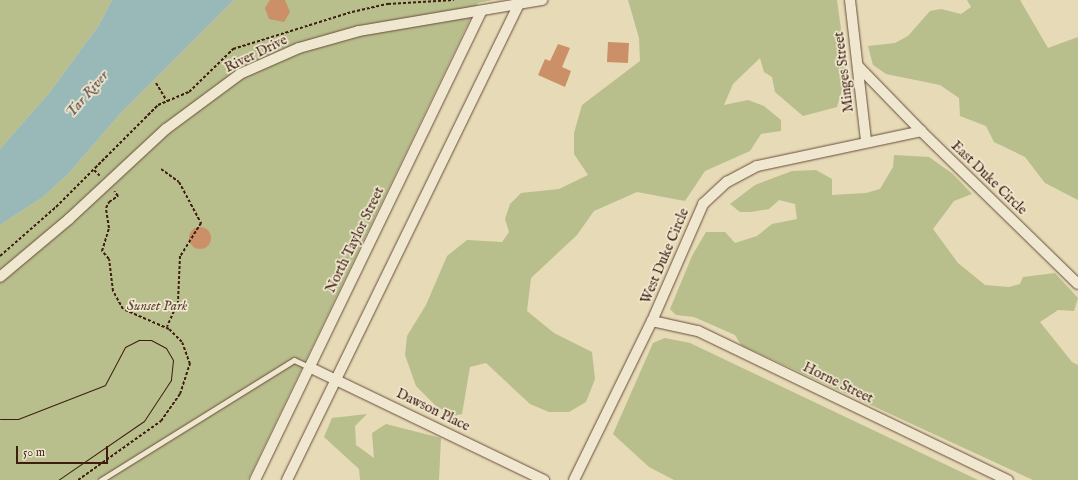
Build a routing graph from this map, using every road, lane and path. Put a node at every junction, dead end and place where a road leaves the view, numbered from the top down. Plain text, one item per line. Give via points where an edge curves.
1 (542, 0) edge
2 (850, 0) edge
3 (520, 2) edge
4 (481, 12) junction
5 (858, 66) junction
6 (156, 83) dead end
7 (167, 101) dead end
8 (921, 131) junction
9 (866, 141) junction
10 (161, 169) dead end
11 (94, 170) dead end
12 (101, 177) dead end
13 (118, 196) dead end
14 (0, 277) edge
15 (1078, 284) edge
16 (652, 321) junction
17 (167, 327) junction
18 (309, 367) junction
19 (336, 379) junction
20 (78, 480) edge
21 (101, 480) edge
22 (254, 480) edge
23 (287, 480) edge
24 (544, 480) edge
25 (574, 480) edge
26 (1008, 480) edge

1 - 3 street, River Drive
2 - 5 street, Minges Street
3 - 4 street, River Drive
3 - 19 street
4 - 14 street, River Drive via 359,31 299,48 240,74 166,129 70,219
4 - 18 street, North Taylor Street
5 - 8 street, East Duke Circle
5 - 9 street, Minges Street
6 - 7 path
8 - 9 street
8 - 15 street, East Duke Circle
9 - 16 street, West Duke Circle via 757,166 727,182 703,204
10 - 17 path via 179,182 201,222 180,256 178,302
11 - 12 path
13 - 17 path via 109,202 106,208 109,228 102,251 109,259 113,291 123,309
16 - 25 street, West Duke Circle
16 - 26 street, Horne Street via 698,331
17 - 20 path via 182,342 190,364 185,382 171,408 152,431
18 - 19 street, Dawson Place
18 - 21 lane via 294,360
18 - 22 street, North Taylor Street
19 - 23 street
19 - 24 street, Dawson Place

